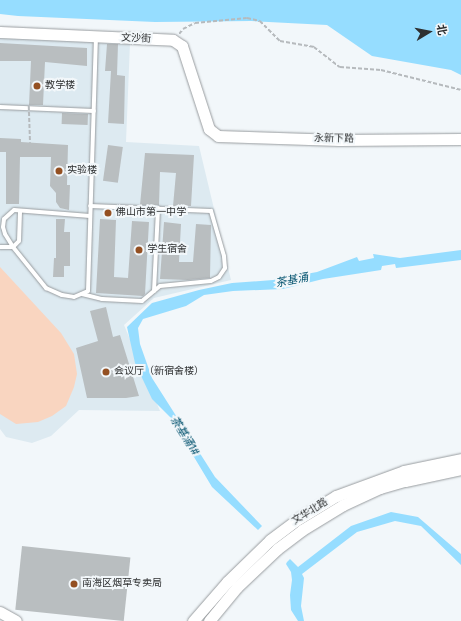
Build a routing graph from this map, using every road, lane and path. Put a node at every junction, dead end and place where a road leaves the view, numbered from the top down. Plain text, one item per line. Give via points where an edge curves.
1 (0, 32) edge
2 (96, 38) junction
3 (173, 40) junction
4 (461, 90) edge
5 (29, 106) dead end
6 (0, 107) edge
7 (94, 111) junction
8 (461, 139) edge
9 (30, 143) dead end
10 (90, 206) junction
11 (158, 208) junction
12 (20, 211) junction
13 (90, 216) junction
14 (0, 247) edge
15 (13, 247) junction
16 (154, 291) junction
17 (82, 294) junction
18 (461, 459) edge
19 (461, 469) edge
20 (0, 612) edge
21 (16, 621) edge
22 (193, 621) edge
23 (209, 621) edge

1 - 2 main road, 文沙街
2 - 3 main road, 文沙街
2 - 7 lane
3 - 4 path via 183,29 195,23 247,18 260,21 280,41 314,47 340,67 381,70 434,81
3 - 8 main road, 永新下路 via 182,46 209,129 218,136 339,140
5 - 9 path, bridge
6 - 7 lane
7 - 10 lane
10 - 11 lane
10 - 13 lane
11 - 16 lane
11 - 16 lane via 211,211 225,268 219,277 211,281 160,286
12 - 13 lane
12 - 15 lane via 19,241
12 - 15 lane via 14,210 4,220 4,234
13 - 17 lane via 88,291
14 - 15 lane
15 - 17 lane via 46,288 62,296 74,297
16 - 17 lane via 142,302
18 - 22 main road, 文华北路 via 404,471 336,496 270,540 227,582
19 - 23 main road, 文华北路 via 380,488 343,505 277,549 237,587
20 - 21 main road

